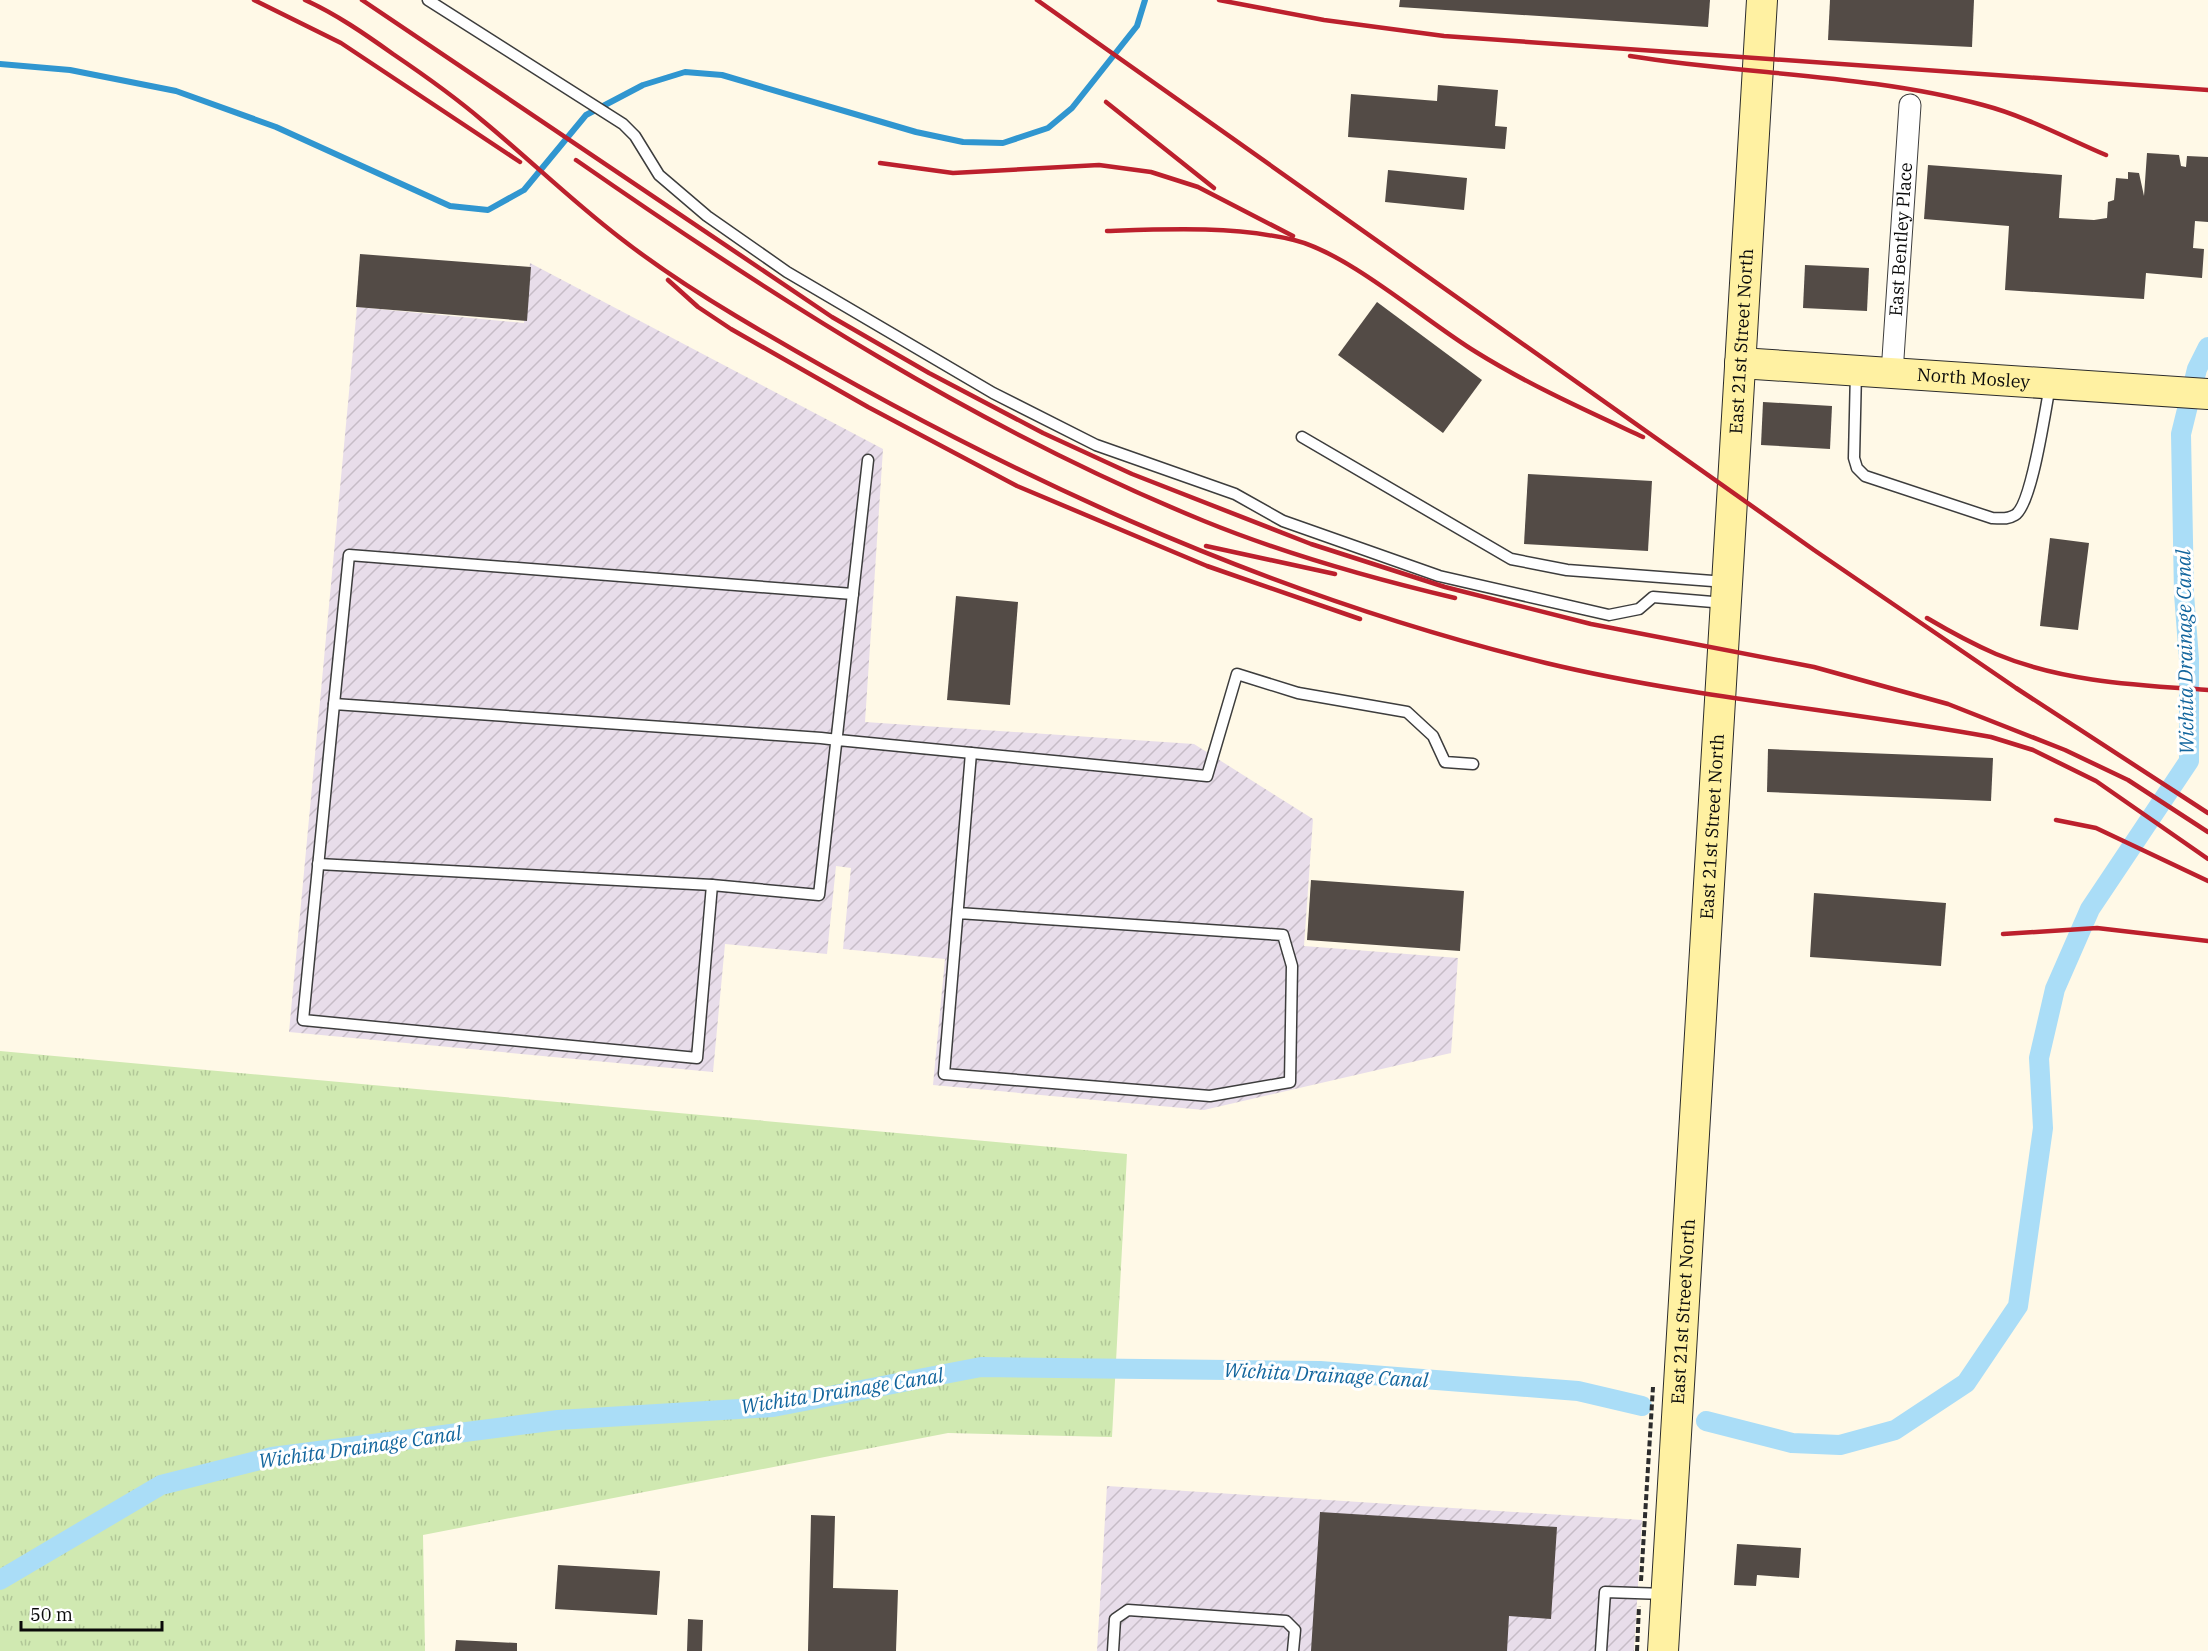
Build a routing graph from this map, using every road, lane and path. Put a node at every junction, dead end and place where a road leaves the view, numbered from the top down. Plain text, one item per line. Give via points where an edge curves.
1 (428, 0) edge
2 (1762, 0) edge
3 (1910, 105) dead end
4 (1740, 363) junction
5 (1856, 371) junction
6 (1892, 373) junction
7 (2050, 383) junction
8 (2208, 394) edge
9 (1302, 437) dead end
10 (868, 460) dead end
11 (1726, 592) junction
12 (854, 594) junction
13 (334, 704) junction
14 (838, 740) junction
15 (971, 753) junction
16 (1473, 764) dead end
17 (318, 864) junction
18 (712, 885) junction
19 (958, 913) junction
20 (1665, 1594) junction
21 (1113, 1651) edge
22 (1293, 1651) edge
23 (1601, 1651) edge
24 (1663, 1651) edge

1 - 11 lane via 623,124 659,175 707,216 787,272 993,393 1096,445 1235,494 1283,521 1439,576 1609,615 1639,609 1653,597
2 - 4 main road, East 21st Street North
3 - 6 street, East Bentley Place
4 - 5 main road, North Mosley
4 - 11 main road, East 21st Street North
5 - 6 main road, North Mosley
5 - 7 lane via 1854,458 1865,476 1992,518 2006,519 2016,515 2028,495
6 - 7 main road, North Mosley
7 - 8 main road, North Mosley
9 - 11 lane via 1511,559
10 - 12 lane
11 - 20 main road, East 21st Street North
12 - 13 lane via 349,555
12 - 14 lane
13 - 14 lane
13 - 17 lane
14 - 15 lane
14 - 18 lane via 819,896
15 - 16 lane via 1207,776 1237,674 1299,693 1407,712 1433,736 1444,762
15 - 19 lane
17 - 18 lane
17 - 18 lane via 303,1020 697,1058
19 - 19 lane via 944,1074 1210,1096 1290,1083 1292,966 1283,935
20 - 23 lane via 1605,1592
20 - 24 main road, East 21st Street North
21 - 22 lane via 1115,1619 1128,1610 1286,1621 1295,1630

